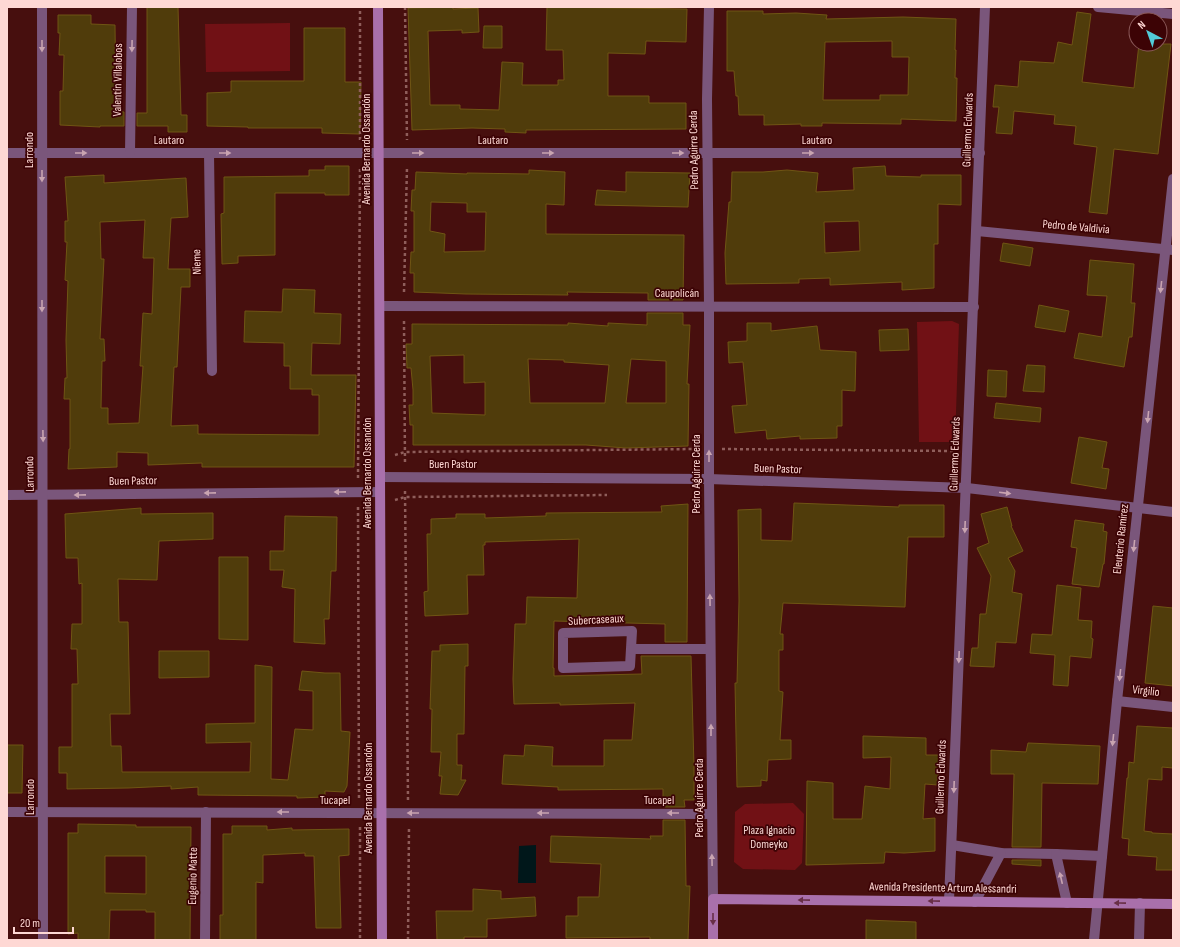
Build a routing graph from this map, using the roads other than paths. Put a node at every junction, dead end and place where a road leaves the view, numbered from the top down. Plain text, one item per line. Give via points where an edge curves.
1 (42, 7) edge
2 (132, 7) edge
3 (378, 7) edge
4 (709, 7) edge
5 (985, 7) edge
6 (1098, 7) edge
7 (1173, 14) edge
8 (7, 153) edge
9 (42, 153) junction
10 (130, 153) junction
11 (208, 153) junction
12 (378, 153) junction
13 (707, 153) junction
14 (980, 153) junction
15 (1173, 179) edge
16 (977, 231) junction
17 (1169, 249) edge
18 (380, 306) junction
19 (709, 306) junction
20 (974, 306) junction
21 (212, 370) dead end
22 (380, 477) junction
23 (709, 479) junction
24 (966, 488) junction
25 (379, 492) junction
26 (7, 496) edge
27 (44, 496) junction
28 (1138, 509) junction
29 (1173, 512) edge
30 (632, 649) junction
31 (710, 649) junction
32 (1117, 701) junction
33 (1173, 707) edge
34 (7, 812) edge
35 (43, 812) junction
36 (206, 812) junction
37 (381, 813) junction
38 (712, 814) junction
39 (952, 845) junction
40 (1001, 854) junction
41 (1056, 854) junction
42 (1102, 856) junction
43 (713, 899) junction
44 (949, 901) junction
45 (975, 902) junction
46 (1067, 903) junction
47 (1097, 903) junction
48 (1140, 903) junction
49 (1173, 904) edge
50 (43, 940) edge
51 (205, 940) edge
52 (382, 940) edge
53 (713, 940) edge
54 (1094, 940) edge
55 (1139, 940) edge

1 -> 9 street, Larrondo
2 -> 10 street, Valentín Villalobos
3 - 12 main road, Avenida Bernardo Ossandón
4 - 13 street, Pedro Aguirre Cerda
5 - 14 street, Guillermo Edwards
6 - 7 street
8 - 9 street, Lautaro
9 -> 10 street, Lautaro
9 -> 27 street, Larrondo
10 - 11 street, Lautaro
11 -> 12 street, Lautaro
11 - 21 street, Nieme
12 -> 13 street, Lautaro
12 - 18 main road, Avenida Bernardo Ossandón
13 -> 14 street, Lautaro
13 - 19 street, Pedro Aguirre Cerda
14 - 16 street, Guillermo Edwards
15 - 17 street, Eleuterio Ramírez
16 - 17 street, Pedro de Valdivia
16 - 20 street, Guillermo Edwards
17 -> 28 street, Eleuterio Ramírez
18 - 19 street, Caupolicán
18 - 22 main road, Avenida Bernardo Ossandón
19 - 20 street, Caupolicán
23 -> 19 street, Pedro Aguirre Cerda
20 - 24 street, Guillermo Edwards
22 - 23 street, Buen Pastor
22 - 25 main road, Avenida Bernardo Ossandón
23 - 24 street, Buen Pastor
31 -> 23 street, Pedro Aguirre Cerda
24 -> 28 street, Buen Pastor
24 -> 39 street, Guillermo Edwards
25 -> 27 street, Buen Pastor
25 - 37 main road, Avenida Bernardo Ossandón
26 - 27 street, Buen Pastor
27 - 35 street, Larrondo
28 - 29 street, Buen Pastor
28 -> 32 street, Eleuterio Ramírez
30 - 30 street, Subercaseaux via 632,631 563,633 563,668 630,666
30 - 31 street
38 -> 31 street, Pedro Aguirre Cerda
32 - 33 street, Virgilio
32 -> 42 street, Eleuterio Ramírez
34 - 35 street, Tucapel
35 - 36 street, Tucapel
35 - 50 street, Larrondo
37 -> 36 street, Tucapel
36 - 51 street, Eugenio Matte
38 -> 37 street, Tucapel
37 - 52 main road, Avenida Bernardo Ossandón
43 -> 38 street, Pedro Aguirre Cerda
39 - 40 street
39 - 44 street, Guillermo Edwards
40 - 41 street
40 - 45 street
41 - 42 street
46 -> 41 street
42 - 47 street, Eleuterio Ramírez
44 -> 43 main road, Avenida Presidente Arturo Alessandri
43 -> 53 main road, Pedro Aguirre Cerda
44 - 45 main road, Avenida Presidente Arturo Alessandri
45 - 46 main road, Avenida Presidente Arturo Alessandri
46 - 47 main road, Avenida Presidente Arturo Alessandri
48 -> 47 main road, Avenida Presidente Arturo Alessandri
47 - 54 street, Eleuterio Ramírez
48 - 49 main road, Avenida Presidente Arturo Alessandri
48 - 55 street

